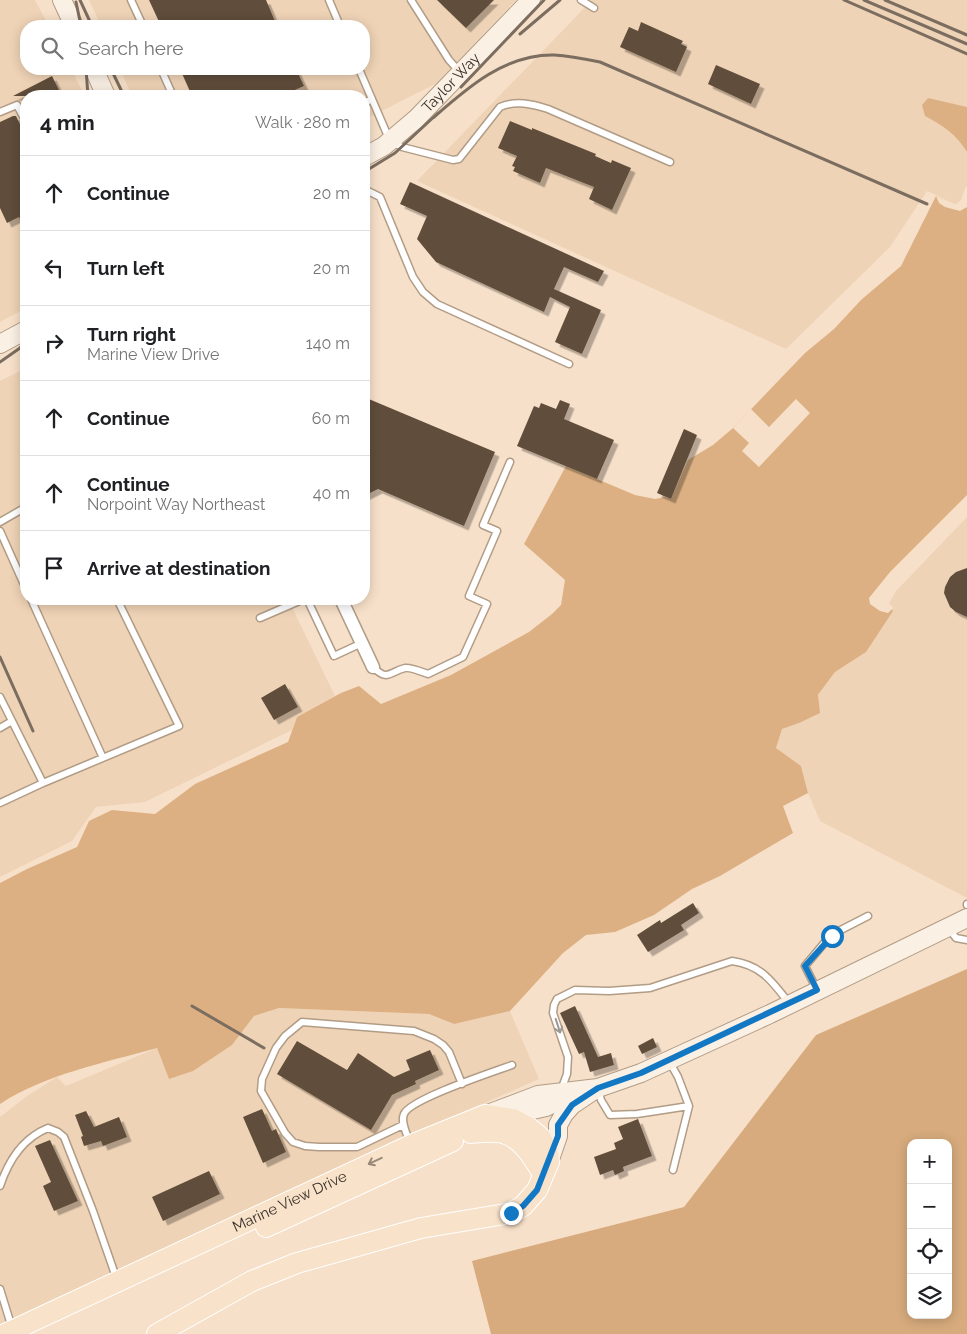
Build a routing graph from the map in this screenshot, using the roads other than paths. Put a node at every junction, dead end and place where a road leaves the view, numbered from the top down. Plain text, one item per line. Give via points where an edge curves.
1 (62, 0) edge
2 (131, 0) edge
3 (329, 0) edge
4 (411, 0) edge
5 (532, 0) edge
6 (581, 0) edge
7 (594, 8) dead end
8 (71, 20) edge
9 (140, 20) edge
10 (337, 20) edge
11 (461, 74) junction
12 (97, 75) edge
13 (164, 75) edge
14 (362, 75) edge
15 (103, 90) edge
16 (170, 90) edge
17 (368, 90) edge
18 (370, 94) edge
19 (372, 99) joint
20 (20, 111) edge
21 (0, 112) edge
22 (390, 141) junction
23 (370, 153) edge
24 (670, 162) dead end
25 (370, 192) edge
26 (20, 333) edge
27 (0, 344) edge
28 (569, 364) dead end
29 (510, 462) dead end
30 (20, 510) edge
31 (0, 522) edge
32 (0, 531) edge
33 (20, 576) edge
34 (34, 605) edge
35 (120, 605) edge
36 (291, 605) edge
37 (309, 605) edge
38 (344, 605) edge
39 (260, 618) dead end
40 (362, 643) junction
41 (373, 667) joint
42 (0, 697) edge
43 (12, 722) junction
44 (0, 728) edge
45 (103, 758) junction
46 (42, 783) junction
47 (0, 803) edge
48 (868, 916) dead end
49 (967, 918) edge
50 (948, 928) junction
51 (967, 940) edge
52 (817, 990) junction
53 (790, 1004) junction
54 (668, 1060) junction
55 (512, 1065) dead end
56 (462, 1084) junction
57 (590, 1088) junction
58 (559, 1092) junction
59 (689, 1106) junction
60 (546, 1107) junction
61 (485, 1115) junction
62 (506, 1117) junction
63 (403, 1125) junction
64 (535, 1132) junction
65 (471, 1133) junction
66 (411, 1145) junction
67 (542, 1165) junction
68 (672, 1170) dead end
69 (0, 1186) edge
70 (117, 1281) junction
71 (0, 1288) edge
72 (17, 1333) edge
73 (157, 1334) edge

1 - 8 main road
2 - 9 lane
3 - 10 lane
4 - 11 lane
5 - 11 main road, Taylor Way
6 - 7 lane
11 - 22 main road, Taylor Way
12 - 15 main road
13 - 16 lane
14 - 17 lane
18 - 19 lane
19 - 22 lane
20 - 21 lane via 17,105
22 - 23 main road, Taylor Way
22 - 24 lane via 402,147 459,159 500,106 529,103
25 - 28 lane via 380,197 413,277 424,292 438,304
26 - 27 main road
29 - 41 lane via 483,525 497,531 469,596 487,604 463,657 428,674 406,668 384,675
30 - 31 lane
32 - 33 lane
34 - 45 lane
35 - 45 lane via 179,726
36 - 39 lane
37 - 40 lane via 334,656
38 - 40 street
40 - 41 street
42 - 43 lane
43 - 44 lane
43 - 46 lane
45 - 46 lane
46 - 47 lane
48 - 52 lane via 832,936 805,966
49 - 50 main road, Marine View Drive
50 - 51 lane via 956,938
50 - 52 main road, Marine View Drive
52 - 53 main road, Marine View Drive
53 - 54 main road, Marine View Drive
53 -> 58 lane via 758,968 732,962 650,988 575,990 557,999 554,1005 568,1057 567,1074
54 - 57 main road, Marine View Drive via 641,1073
54 - 59 lane
55 - 56 lane
56 - 63 lane via 409,1108 404,1114
56 - 63 lane via 443,1045 414,1031 302,1022 276,1048 262,1079 261,1091 293,1142 304,1146 357,1147
57 - 58 main road, Marine View Drive
57 - 59 lane via 610,1115
57 - 60 main road, Marine View Drive
57 - 67 main road via 564,1114 558,1125 558,1136
58 - 61 main road, Marine View Drive via 538,1095
59 - 68 lane
60 - 62 main road, Marine View Drive
60 - 64 main road
61 - 62 main road
61 - 66 main road, Marine View Drive
62 - 64 main road
62 - 65 main road, Marine View Drive
63 - 66 lane
64 - 67 main road via 548,1153
65 - 67 main road via 506,1133
65 - 72 main road, Marine View Drive
66 -> 70 main road, Marine View Drive
67 - 73 main road via 532,1198 511,1213 420,1228 297,1263 252,1281
69 - 70 lane via 5,1170 18,1150 38,1132 48,1128 58,1132 64,1137
70 - 72 main road, Marine View Drive
71 - 72 lane

